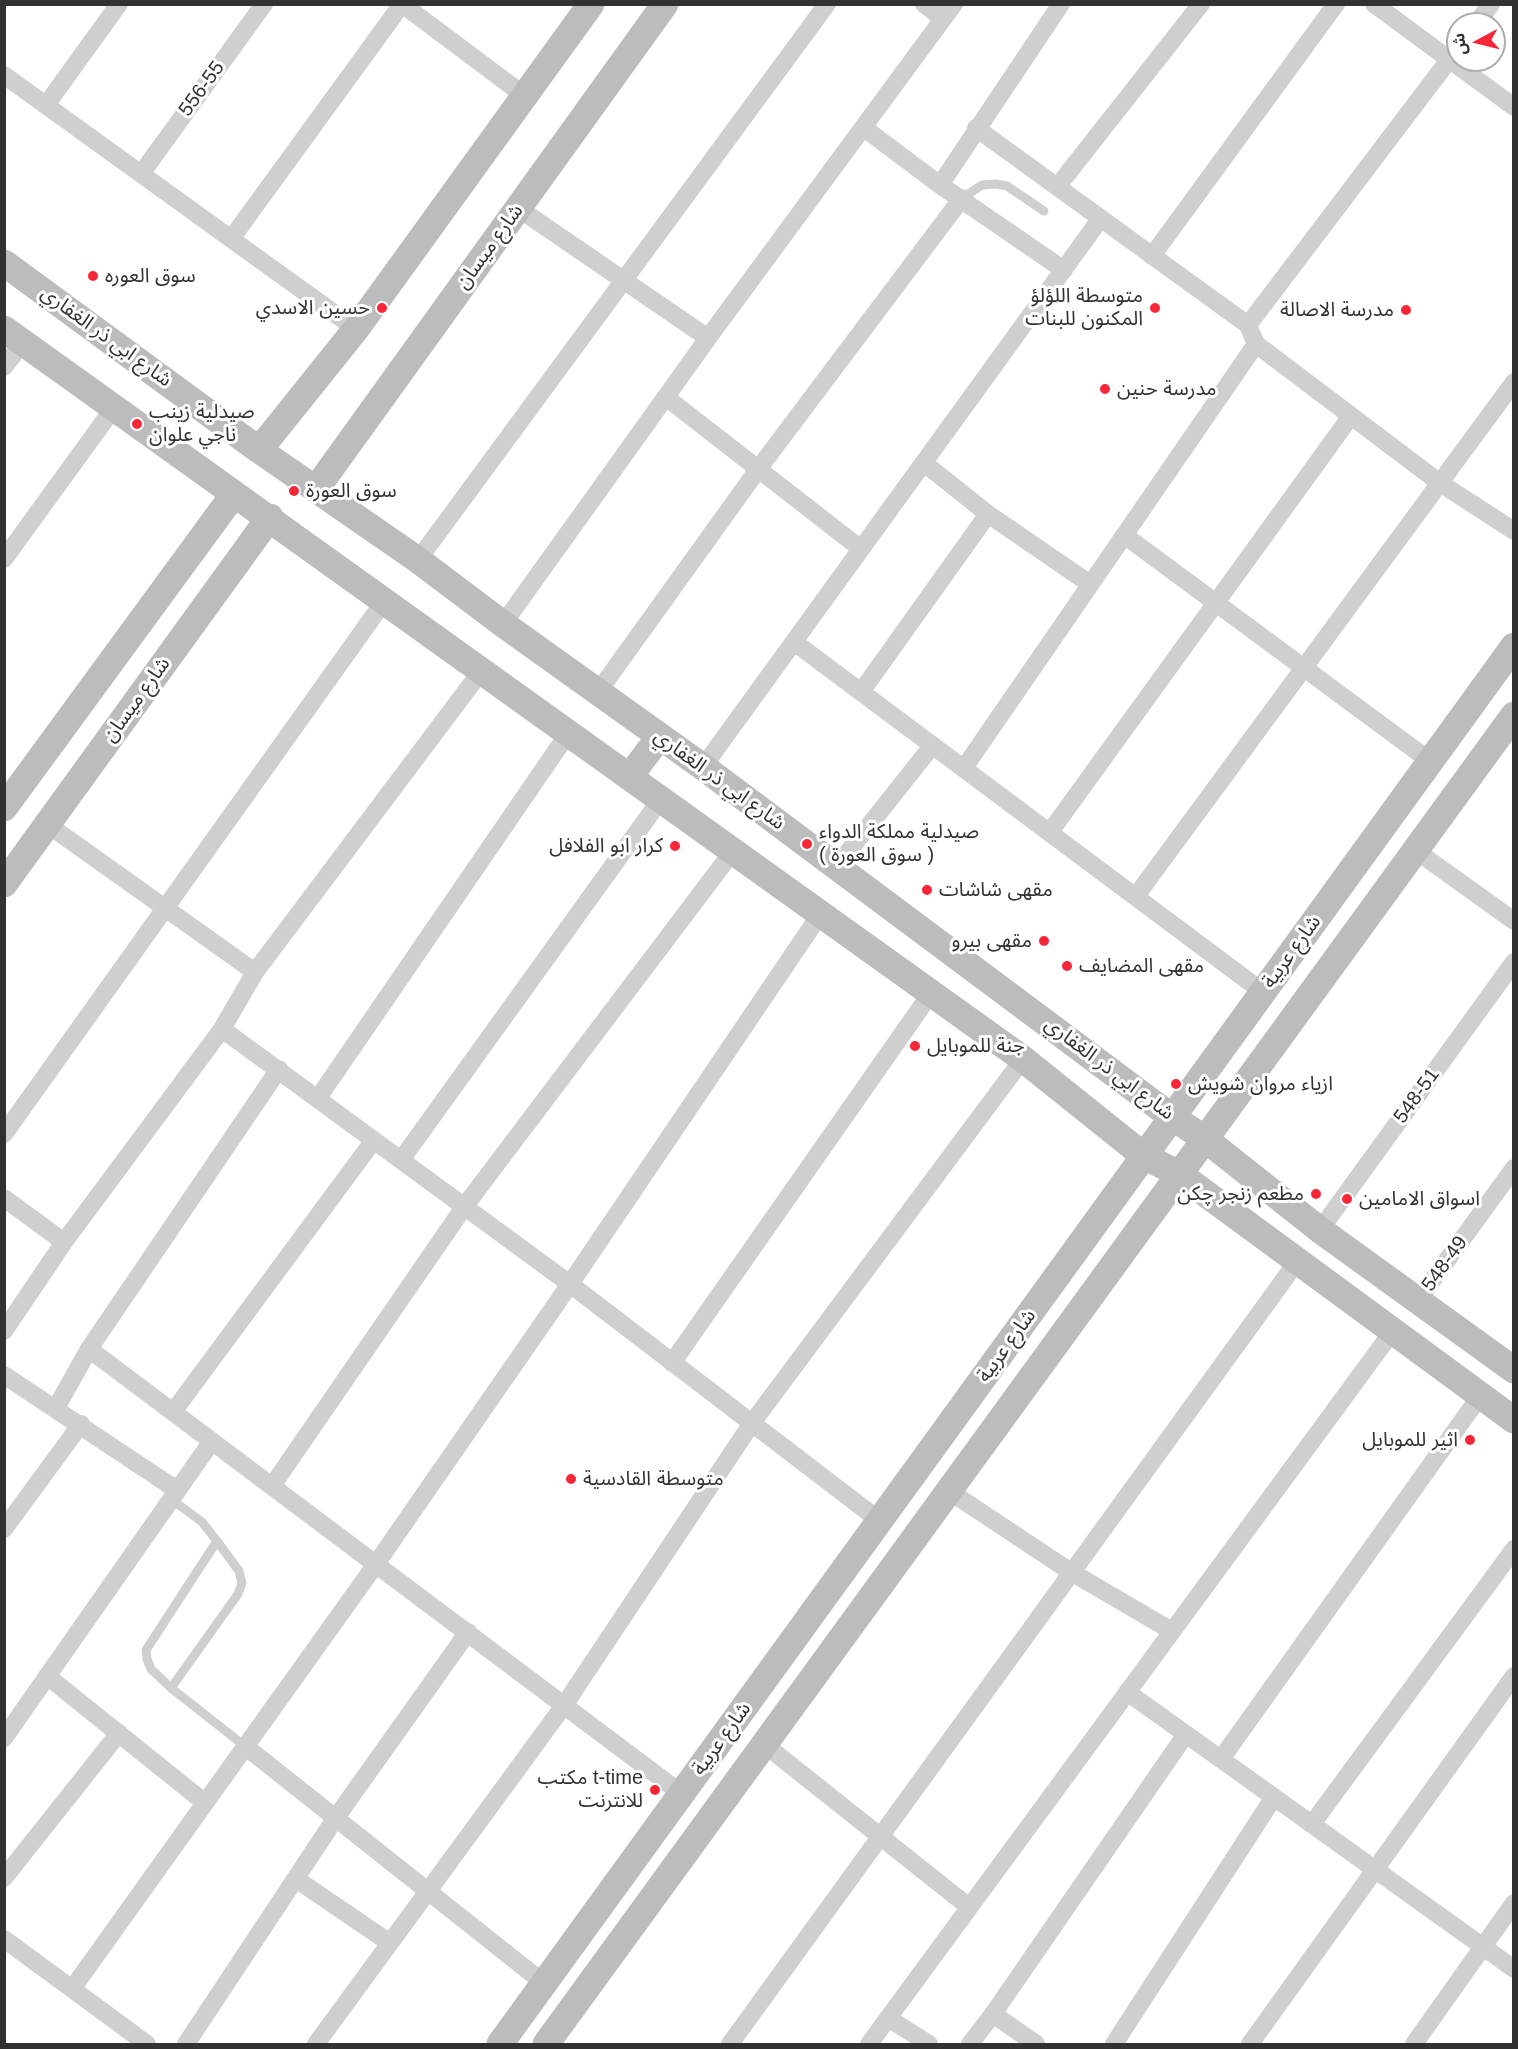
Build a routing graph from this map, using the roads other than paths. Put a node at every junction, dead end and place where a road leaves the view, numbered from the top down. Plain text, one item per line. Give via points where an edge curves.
1 (119, 4) edge
2 (264, 4) edge
3 (402, 4) edge
4 (591, 4) edge
5 (665, 4) edge
6 (827, 4) edge
7 (924, 4) edge
8 (1060, 4) edge
9 (1201, 4) edge
10 (1336, 4) edge
11 (1374, 4) edge
12 (949, 12) edge
13 (1446, 50) edge
14 (1446, 63) edge
15 (1474, 72) edge
16 (4, 75) edge
17 (525, 96) junction
18 (46, 105) junction
19 (1514, 107) edge
20 (864, 128) junction
21 (976, 128) junction
22 (141, 174) junction
23 (940, 185) junction
24 (1057, 187) junction
25 (962, 198) junction
26 (518, 208) junction
27 (1044, 211) dead end
28 (1101, 218) junction
29 (231, 239) junction
30 (1152, 256) junction
31 (4, 263) edge
32 (1064, 270) junction
33 (625, 280) junction
34 (1248, 325) junction
35 (356, 329) junction
36 (14, 336) edge
37 (708, 338) junction
38 (1256, 344) junction
39 (4, 368) edge
40 (1514, 382) edge
41 (667, 398) junction
42 (112, 409) junction
43 (1351, 416) junction
44 (260, 450) junction
45 (924, 463) junction
46 (759, 468) junction
47 (1440, 483) junction
48 (316, 489) junction
49 (234, 494) junction
50 (988, 514) junction
51 (270, 517) junction
52 (1514, 531) edge
53 (1124, 535) junction
54 (861, 549) junction
55 (4, 559) edge
56 (418, 560) junction
57 (1090, 584) junction
58 (385, 600) junction
59 (1216, 602) junction
60 (503, 624) junction
61 (794, 642) junction
62 (1514, 646) edge
63 (1305, 666) junction
64 (482, 670) junction
65 (598, 692) junction
66 (861, 692) junction
67 (1514, 715) edge
68 (569, 732) junction
69 (660, 736) junction
70 (932, 746) junction
71 (1430, 761) junction
72 (703, 767) junction
73 (964, 768) junction
74 (630, 776) junction
75 (661, 799) junction
76 (4, 808) edge
77 (47, 824) junction
78 (1050, 832) junction
79 (733, 850) junction
80 (1415, 850) junction
81 (836, 867) junction
82 (4, 884) edge
83 (1136, 896) junction
84 (165, 909) junction
85 (821, 913) junction
86 (1514, 921) edge
87 (1514, 962) edge
88 (255, 972) junction
89 (1263, 992) junction
90 (931, 993) junction
91 (222, 1029) junction
92 (1023, 1059) junction
93 (279, 1069) junction
94 (318, 1098) junction
95 (1172, 1118) junction
96 (4, 1134) edge
97 (1205, 1139) junction
98 (374, 1140) junction
99 (1144, 1156) junction
100 (401, 1160) junction
101 (1514, 1168) edge
102 (1179, 1174) junction
103 (4, 1198) edge
104 (464, 1208) junction
105 (1320, 1230) junction
106 (64, 1242) junction
107 (1296, 1263) junction
108 (570, 1284) junction
109 (1418, 1300) junction
110 (4, 1331) edge
111 (1392, 1332) junction
112 (89, 1349) junction
113 (672, 1363) junction
114 (1512, 1365) edge
115 (4, 1375) edge
116 (1480, 1396) junction
117 (56, 1408) junction
118 (173, 1412) junction
119 (1514, 1420) edge
120 (752, 1423) junction
121 (81, 1424) junction
122 (212, 1441) junction
123 (272, 1486) junction
124 (949, 1491) junction
125 (174, 1495) junction
126 (880, 1521) junction
127 (4, 1529) edge
128 (217, 1540) junction
129 (1514, 1549) edge
130 (375, 1564) junction
131 (1071, 1572) junction
132 (1172, 1631) junction
133 (468, 1632) junction
134 (47, 1676) junction
135 (1514, 1676) edge
136 (171, 1688) junction
137 (1127, 1692) junction
138 (565, 1704) junction
139 (119, 1733) junction
140 (1186, 1734) junction
141 (4, 1738) edge
142 (764, 1744) junction
143 (246, 1747) junction
144 (1221, 1759) junction
145 (682, 1794) junction
146 (1274, 1797) junction
147 (204, 1802) junction
148 (335, 1819) junction
149 (1312, 1824) junction
150 (881, 1836) junction
151 (1375, 1870) junction
152 (4, 1878) edge
153 (296, 1878) junction
154 (428, 1889) junction
155 (1514, 1903) edge
156 (969, 1907) junction
157 (4, 1939) edge
158 (390, 1943) junction
159 (1483, 1947) junction
160 (1514, 1969) edge
161 (544, 1984) junction
162 (72, 1989) junction
163 (993, 2014) junction
164 (888, 2018) junction
165 (147, 2044) edge
166 (186, 2044) edge
167 (316, 2044) edge
168 (500, 2044) edge
169 (546, 2044) edge
170 (730, 2044) edge
171 (869, 2044) edge
172 (929, 2044) edge
173 (970, 2044) edge
174 (1036, 2044) edge
175 (1114, 2044) edge
176 (1251, 2044) edge
177 (1414, 2044) edge

1 - 18 street
2 - 22 street, 556-55
3 - 17 street
3 - 29 street
4 - 17 main road
5 - 26 main road, شارع ميسان
6 - 33 street
7 - 12 street
8 - 21 street
9 - 24 street
10 - 30 street
11 - 13 street
12 - 20 street
14 - 34 street
15 - 19 street
16 - 18 street
17 - 35 main road
18 - 22 street
20 - 23 street
20 - 37 street
21 - 23 street
21 - 24 street
22 - 29 street
23 - 25 street
24 - 28 street
25 - 27 lane via 982,185 996,184 1006,186
25 - 32 street
25 - 46 street
26 - 33 street
26 - 48 main road, شارع ميسان
28 - 30 street
28 - 32 street
29 - 35 street
30 - 34 street
31 - 44 main road, شارع ابي ذر الغفاري
32 - 45 street
33 - 37 street
33 - 56 street
34 - 38 street
35 - 44 main road
36 - 39 street
36 - 42 main road
37 - 41 street
38 - 43 street
38 - 53 street
40 - 47 street
41 - 46 street
41 - 60 street
42 - 49 main road
42 - 55 street
43 - 47 street
43 - 59 street
44 - 48 main road, شارع ابي ذر الغفاري
45 - 50 street
45 - 54 street
46 - 54 street
46 - 65 street
47 - 52 street
47 - 63 street
48 - 56 main road, شارع ابي ذر الغفاري
49 - 51 main road
49 - 76 main road
50 - 57 street
50 - 66 street
51 - 58 main road
51 - 77 main road, شارع ميسان
53 - 57 street
53 - 59 street
54 - 61 street
56 - 60 main road, شارع ابي ذر الغفاري
57 - 73 street
58 - 64 main road
58 - 84 street
59 - 63 street
59 - 78 street
60 - 65 main road, شارع ابي ذر الغفاري
61 - 66 street
61 - 72 street
62 - 71 main road, شارع عربية
63 - 71 street
63 - 83 street
64 - 68 main road
64 - 88 street
65 - 69 main road, شارع ابي ذر الغفاري
66 - 70 street
67 - 80 main road, شارع عربية
68 - 74 main road
68 - 94 street
69 - 72 main road, شارع ابي ذر الغفاري
69 - 74 main road
70 - 73 street
70 - 81 street
71 - 89 main road, شارع عربية
72 - 81 main road, شارع ابي ذر الغفاري
73 - 78 street
74 - 75 main road
75 - 79 main road
75 - 100 street
77 - 82 main road, شارع ميسان
77 - 84 street
78 - 83 street
79 - 85 main road
79 - 104 street
80 - 86 street
80 - 97 main road, شارع عربية
81 - 95 main road, شارع ابي ذر الغفاري
83 - 89 street
84 - 88 street
84 - 96 street
85 - 90 main road
85 - 108 street
87 - 105 street, 548-51
88 - 91 street
89 - 95 main road, شارع عربية
90 - 92 main road
90 - 113 street
91 - 93 street
91 - 106 street
92 - 99 main road
92 - 120 street
93 - 94 street
93 - 112 street
94 - 98 street
95 - 97 main road, شارع ابي ذر الغفاري
95 - 99 main road, شارع عربية
97 - 102 main road, شارع عربية
97 - 105 main road, شارع ابي ذر الغفاري
98 - 100 street
98 - 118 street
99 - 102 main road
99 - 126 main road, شارع عربية
100 - 104 street
101 - 109 street, 548-49
102 - 107 main road
102 - 124 main road, شارع عربية
103 - 106 street
104 - 108 street
104 - 123 street
105 - 109 main road, شارع ابي ذر الغفاري
106 - 110 street
107 - 111 main road
107 - 131 street
108 - 113 street
108 - 130 street
109 - 114 main road, شارع ابي ذر الغفاري
111 - 116 main road
111 - 132 street
112 - 117 street
112 - 118 street
113 - 120 street
115 - 117 street
116 - 119 main road
116 - 144 street
117 - 121 street
118 - 122 street
120 - 126 street
120 - 138 street
121 - 125 street
121 - 127 street
122 - 123 street
122 - 125 street
123 - 130 street
124 - 131 street
124 - 142 main road, شارع عربية
125 - 128 lane
125 - 134 street
126 - 145 main road, شارع عربية
128 - 136 lane via 239,1570 242,1583
128 - 136 lane via 146,1650 151,1669
129 - 149 street
130 - 133 street
130 - 143 street
131 - 132 street
131 - 150 street
132 - 137 street
133 - 138 street
133 - 148 street
134 - 139 street
134 - 141 street
135 - 151 street
136 - 143 lane
137 - 140 street
137 - 156 street
138 - 145 street
138 - 154 street
139 - 147 street
139 - 152 street
140 - 144 street
140 - 163 street
142 - 150 street
142 - 169 main road, شارع عربية
143 - 147 street
143 - 148 street
144 - 146 street
145 - 161 main road, شارع عربية
146 - 149 street
146 - 175 street
147 - 162 street
148 - 153 street
148 - 154 street
149 - 151 street
150 - 156 street
150 - 170 street
151 - 159 street
151 - 176 street
153 - 158 street
153 - 166 street
154 - 158 street
154 - 161 street
155 - 159 street
156 - 164 street
157 - 162 street
158 - 167 street
159 - 160 street
159 - 177 street
161 - 168 main road, شارع عربية
162 - 165 street
163 - 173 street
163 - 174 street
164 - 171 street
164 - 172 street

